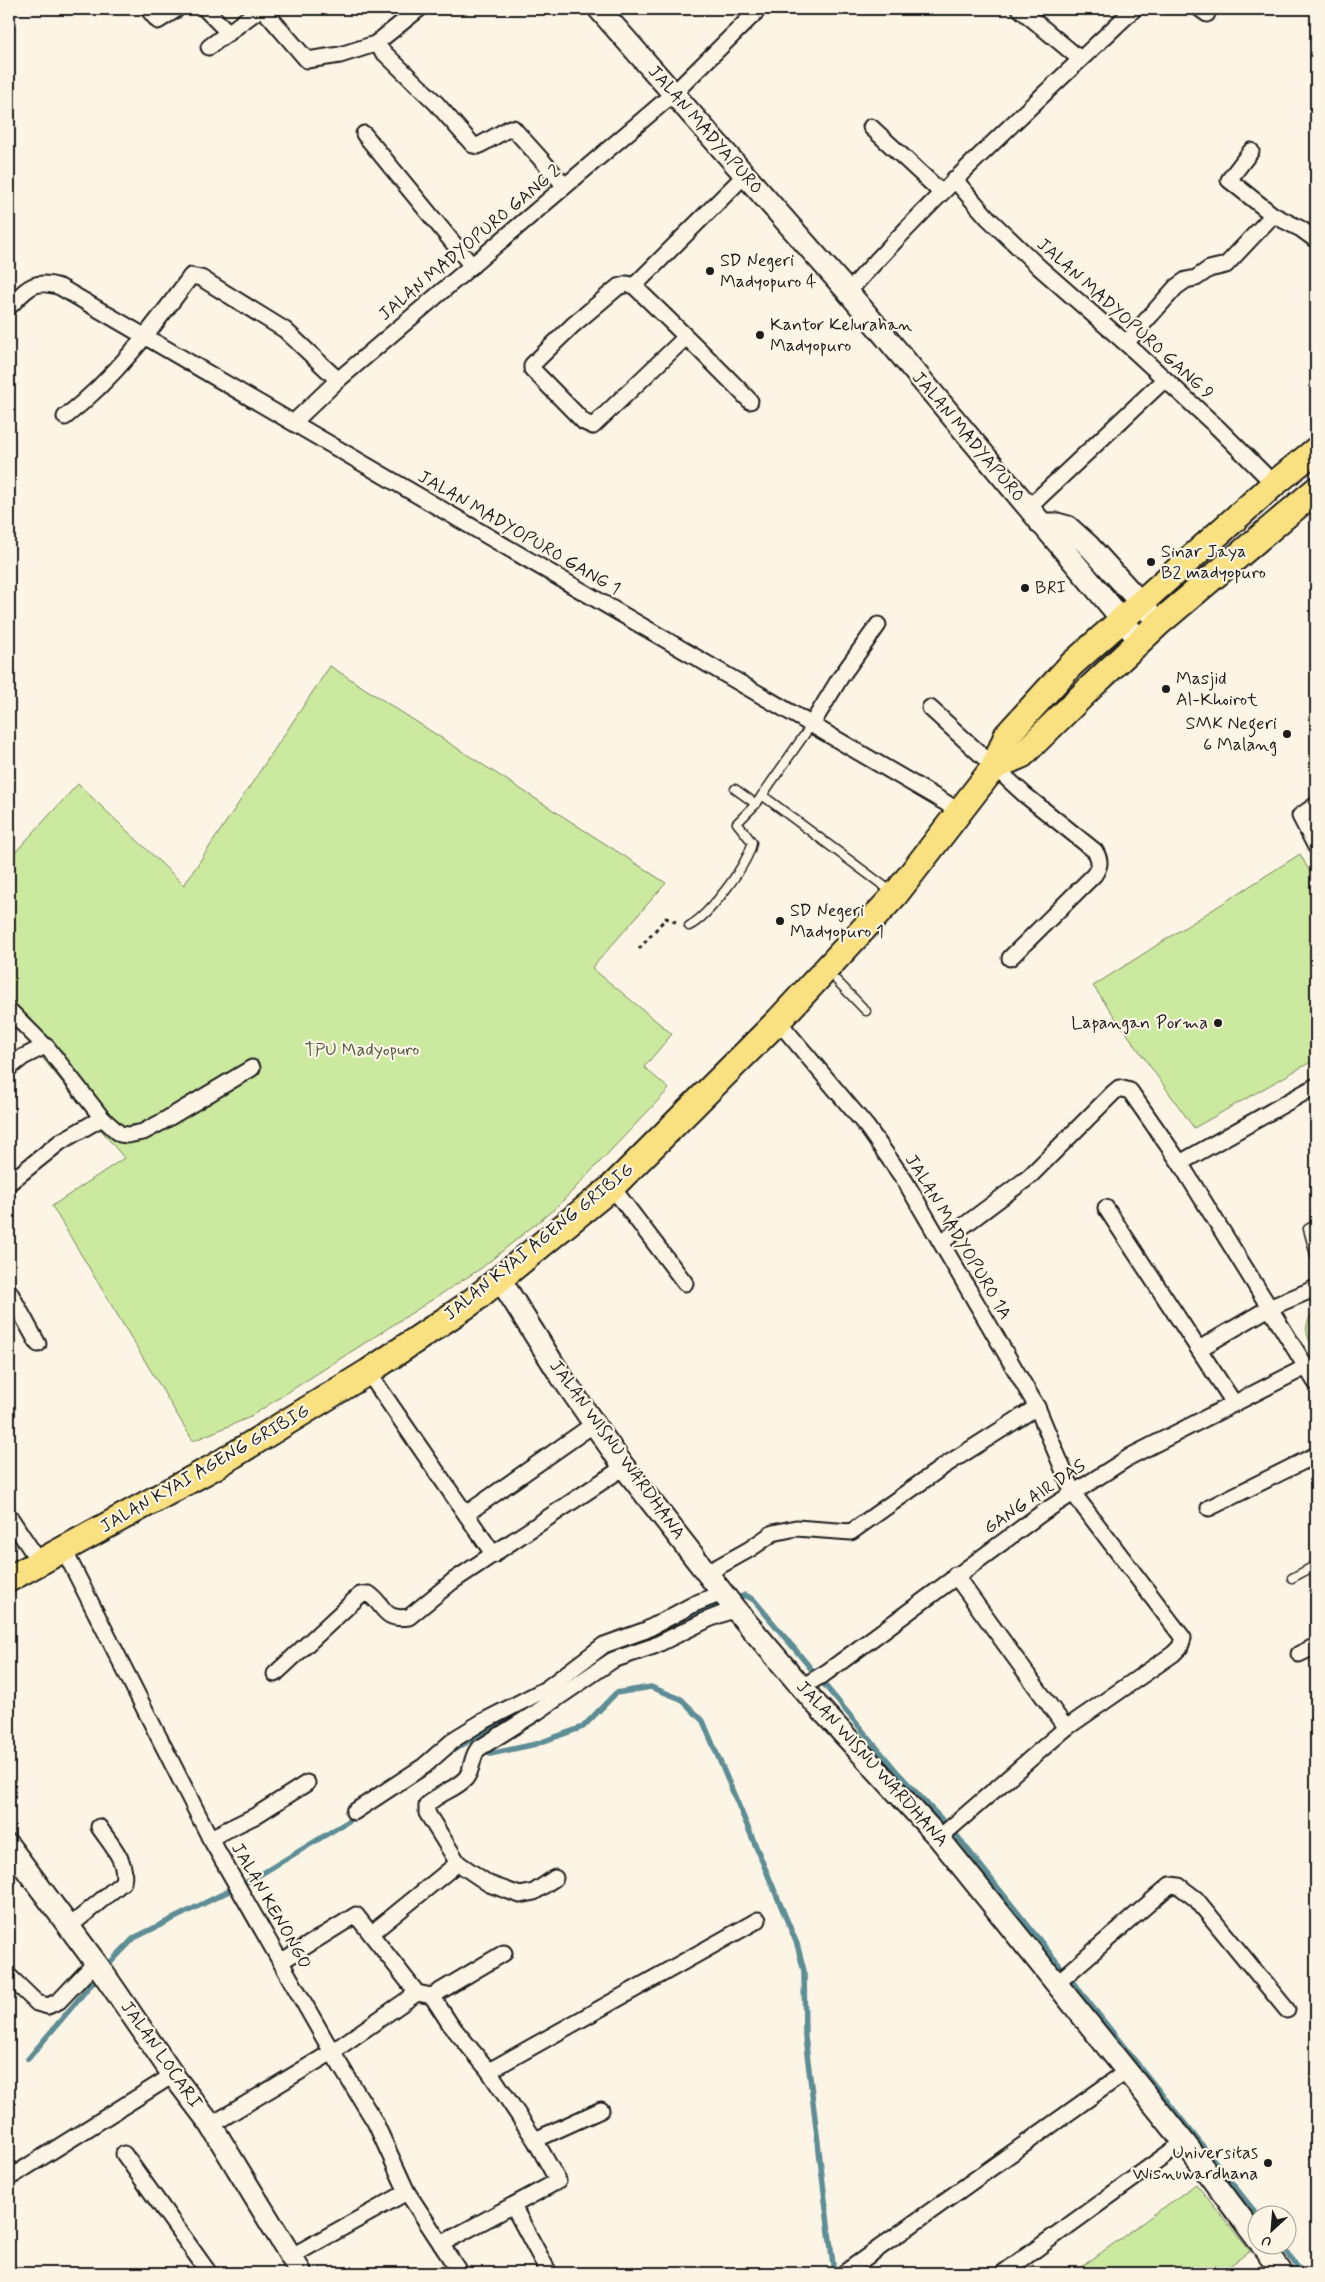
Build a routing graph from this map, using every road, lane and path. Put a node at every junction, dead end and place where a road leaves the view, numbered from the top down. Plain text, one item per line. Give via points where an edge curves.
1 (148, 9) edge
2 (177, 9) edge
3 (205, 9) edge
4 (262, 9) edge
5 (419, 9) edge
6 (599, 9) edge
7 (759, 9) edge
8 (1020, 9) edge
9 (1134, 9) edge
10 (229, 33) junction
11 (375, 44) junction
12 (209, 47) dead end
13 (1080, 59) junction
14 (673, 94) junction
15 (871, 127) dead end
16 (364, 134) dead end
17 (1251, 151) dead end
18 (744, 176) junction
19 (954, 179) junction
20 (565, 186) junction
21 (941, 192) junction
22 (1272, 215) junction
23 (1316, 240) edge
24 (472, 266) junction
25 (634, 286) junction
26 (848, 292) junction
27 (9, 307) edge
28 (146, 337) junction
29 (686, 337) junction
30 (1126, 343) junction
31 (338, 380) junction
32 (1164, 380) junction
33 (750, 401) dead end
34 (65, 417) dead end
35 (294, 422) junction
36 (1316, 450) edge
37 (1274, 484) junction
38 (1316, 490) edge
39 (1034, 516) junction
40 (1141, 602) junction
41 (1122, 620) junction
42 (1159, 623) junction
43 (878, 625) dead end
44 (1140, 641) junction
45 (930, 708) dead end
46 (812, 724) junction
47 (994, 767) junction
48 (735, 789) dead end
49 (762, 795) junction
50 (756, 804) junction
51 (1316, 805) edge
52 (959, 813) junction
53 (1316, 847) edge
54 (895, 895) junction
55 (689, 926) joint
56 (639, 950) dead end
57 (1010, 958) dead end
58 (832, 975) junction
59 (9, 1010) edge
60 (866, 1012) dead end
61 (778, 1021) junction
62 (45, 1046) junction
63 (9, 1068) edge
64 (252, 1068) dead end
65 (1316, 1086) edge
66 (102, 1118) junction
67 (1180, 1163) junction
68 (9, 1182) edge
69 (612, 1187) junction
70 (1106, 1208) dead end
71 (1316, 1224) edge
72 (942, 1242) junction
73 (1315, 1255) edge
74 (500, 1279) junction
75 (685, 1283) dead end
76 (1316, 1288) edge
77 (9, 1291) edge
78 (1269, 1308) junction
79 (38, 1344) dead end
80 (1199, 1349) junction
81 (1306, 1367) junction
82 (368, 1372) junction
83 (1316, 1383) edge
84 (1234, 1403) junction
85 (1037, 1407) junction
86 (594, 1424) junction
87 (1316, 1455) edge
88 (624, 1467) junction
89 (1073, 1493) junction
90 (1209, 1508) dead end
91 (466, 1514) junction
92 (9, 1516) edge
93 (64, 1550) junction
94 (494, 1555) junction
95 (40, 1562) junction
96 (1316, 1565) edge
97 (707, 1573) junction
98 (955, 1576) junction
99 (1292, 1578) dead end
100 (9, 1579) edge
101 (729, 1601) junction
102 (650, 1638) junction
103 (1316, 1646) edge
104 (1300, 1654) dead end
105 (275, 1674) dead end
106 (808, 1684) junction
107 (1066, 1728) junction
108 (470, 1746) junction
109 (307, 1783) dead end
110 (354, 1812) dead end
111 (99, 1827) dead end
112 (210, 1838) junction
113 (939, 1838) junction
114 (9, 1846) edge
115 (458, 1863) junction
116 (555, 1878) dead end
117 (758, 1920) dead end
118 (69, 1926) junction
119 (372, 1933) junction
120 (504, 1953) dead end
121 (282, 1961) junction
122 (100, 1968) junction
123 (9, 1976) edge
124 (1064, 1977) junction
125 (424, 1994) junction
126 (1287, 2010) dead end
127 (332, 2052) junction
128 (489, 2071) junction
129 (1127, 2071) junction
130 (173, 2076) junction
131 (601, 2110) dead end
132 (210, 2125) junction
133 (535, 2140) junction
134 (1184, 2142) junction
135 (124, 2154) dead end
136 (9, 2178) edge
137 (407, 2192) junction
138 (513, 2206) junction
139 (1248, 2227) edge
140 (441, 2244) junction
141 (1268, 2254) edge
142 (295, 2265) edge
143 (209, 2273) edge
144 (460, 2273) edge
145 (549, 2273) edge
146 (844, 2273) edge
147 (1003, 2273) edge
148 (1282, 2273) edge

1 - 2 street via 158,21
3 - 10 street
4 - 10 street
4 - 11 street via 305,60 340,55
5 - 11 street
6 - 14 street, JALAN MADYAPURO
7 - 14 street, JALAN MADYOPURO GANG 2
8 - 13 street
9 - 13 street
10 - 12 street
11 - 20 street via 436,102 473,145 478,146 513,128
13 - 19 street
14 - 18 street, JALAN MADYAPURO
14 - 20 street, JALAN MADYOPURO GANG 2
15 - 21 street
16 - 24 street
17 - 22 street via 1229,180
18 - 25 street
18 - 26 street, JALAN MADYAPURO
19 - 21 street
19 - 30 street, JALAN MADYOPURO GANG 9 via 988,218
20 - 24 street, JALAN MADYOPURO GANG 2
21 - 26 street
22 - 23 street
22 - 30 street via 1226,265 1209,269 1176,287
24 - 31 street, JALAN MADYOPURO GANG 2
25 - 29 street
25 - 29 street via 618,287 532,366 584,422 593,426
26 - 39 street, JALAN MADYAPURO
27 - 28 street, JALAN MADYOPURO GANG 1 via 29,287 47,283 60,287
28 - 31 street via 191,276 201,278 285,330
28 - 34 street via 82,404
28 - 35 street, JALAN MADYOPURO GANG 1
29 - 33 street
30 - 32 street, JALAN MADYOPURO GANG 9
31 - 35 street, JALAN MADYOPURO GANG 2
32 - 37 street, JALAN MADYOPURO GANG 9
32 - 39 street
35 - 46 street, JALAN MADYOPURO GANG 1 via 450,516
36 - 37 main road, JALAN KYAI AGENG GRIBIG
37 - 40 main road, JALAN KYAI AGENG GRIBIG
38 - 42 main road, JALAN KYAI AGENG GRIBIG
39 - 40 street via 1068,528
39 - 41 street, JALAN MADYAPURO
40 - 41 main road, JALAN KYAI AGENG GRIBIG
40 - 42 street
41 - 44 street, JALAN MADYAPURO
41 - 47 main road, JALAN KYAI AGENG GRIBIG via 1071,665 1007,735
42 - 44 main road, JALAN KYAI AGENG GRIBIG
43 - 46 street
44 - 47 main road, JALAN KYAI AGENG GRIBIG via 1022,755
45 - 47 street
46 - 49 lane
46 - 52 street, JALAN MADYOPURO GANG 1
47 - 52 main road, JALAN KYAI AGENG GRIBIG
47 - 57 street via 1095,851 1099,858 1099,868 1094,876
48 - 50 lane
49 - 50 lane
49 - 54 lane
50 - 55 lane via 738,823 752,842 751,850 722,895
51 - 53 street via 1301,814 1300,819
52 - 54 main road, JALAN KYAI AGENG GRIBIG
54 - 58 main road, JALAN KYAI AGENG GRIBIG
55 - 56 path via 666,918
58 - 60 lane
58 - 61 main road, JALAN KYAI AGENG GRIBIG
59 - 62 street
61 - 69 main road, JALAN KYAI AGENG GRIBIG
61 - 72 street, JALAN MADYOPURO 1A via 867,1126
62 - 63 street
62 - 66 street
64 - 66 street via 143,1132 120,1134
65 - 67 street
66 - 68 street via 60,1142
67 - 72 street via 1130,1091 1119,1088 1029,1177
67 - 78 street
69 - 74 main road, JALAN KYAI AGENG GRIBIG
69 - 75 street
70 - 80 street
71 - 73 lane via 1308,1229
72 - 85 street, JALAN MADYOPURO 1A
74 - 82 main road, JALAN KYAI AGENG GRIBIG via 469,1304
74 - 86 street, JALAN WISNU WARDHANA
76 - 78 street
77 - 79 street
78 - 80 street
78 - 81 street
80 - 84 street
81 - 83 street
81 - 84 street, GANG AIR DAS
82 - 91 street
82 - 93 main road, JALAN KYAI AGENG GRIBIG via 214,1467
84 - 89 street, GANG AIR DAS via 1131,1456
85 - 89 street, JALAN MADYOPURO 1A
85 - 97 street via 944,1466 851,1532 796,1528 773,1533
86 - 88 street, JALAN WISNU WARDHANA
86 - 91 street
87 - 90 street
88 - 94 street
88 - 97 street, JALAN WISNU WARDHANA
89 - 98 street, GANG AIR DAS
89 - 107 street, JALAN MADYOPURO 1A via 1183,1641 1173,1654
91 - 94 street
92 - 95 street
93 - 95 main road, JALAN KYAI AGENG GRIBIG
93 - 112 street, JALAN KENONGO
94 - 105 street via 453,1581 409,1617 386,1614 374,1597 360,1595
95 - 100 main road, JALAN KYAI AGENG GRIBIG
96 - 99 lane
97 - 101 street, JALAN WISNU WARDHANA
98 - 106 street, GANG AIR DAS
98 - 107 street
101 - 102 street via 709,1618
101 - 102 street via 694,1604
101 - 106 street, JALAN WISNU WARDHANA
102 - 108 street via 537,1712
102 - 108 street via 604,1645 546,1689 482,1722
103 - 104 street
106 - 113 street, JALAN WISNU WARDHANA
107 - 113 street
108 - 110 street via 424,1766
108 - 115 street via 472,1768 466,1777 427,1805 427,1813
109 - 112 street via 255,1816
111 - 118 street via 123,1863 123,1882
112 - 121 street, JALAN KENONGO
113 - 124 street, JALAN WISNU WARDHANA
114 - 118 street, JALAN LOCARI
115 - 116 street via 489,1884 520,1895 534,1892
115 - 119 street
117 - 128 street
118 - 122 street, JALAN LOCARI
119 - 121 street via 356,1914
119 - 125 street
120 - 125 street
121 - 127 street, JALAN KENONGO
122 - 123 street via 48,2006 37,2003
122 - 130 street, JALAN LOCARI
124 - 126 street via 1170,1885 1179,1886 1196,1899
124 - 129 street, JALAN WISNU WARDHANA
125 - 127 street
125 - 128 street
127 - 132 street
127 - 137 street, JALAN KENONGO via 375,2122
128 - 133 street
129 - 134 street, JALAN WISNU WARDHANA
129 - 146 street
130 - 132 street, JALAN LOCARI
130 - 136 street
131 - 133 street
132 - 142 street, JALAN LOCARI
133 - 138 street via 558,2181
134 - 139 street, JALAN WISNU WARDHANA
134 - 147 street
135 - 143 street
137 - 140 street, JALAN KENONGO
137 - 142 street
138 - 140 street
138 - 145 street
140 - 144 street, JALAN KENONGO
141 - 148 street

